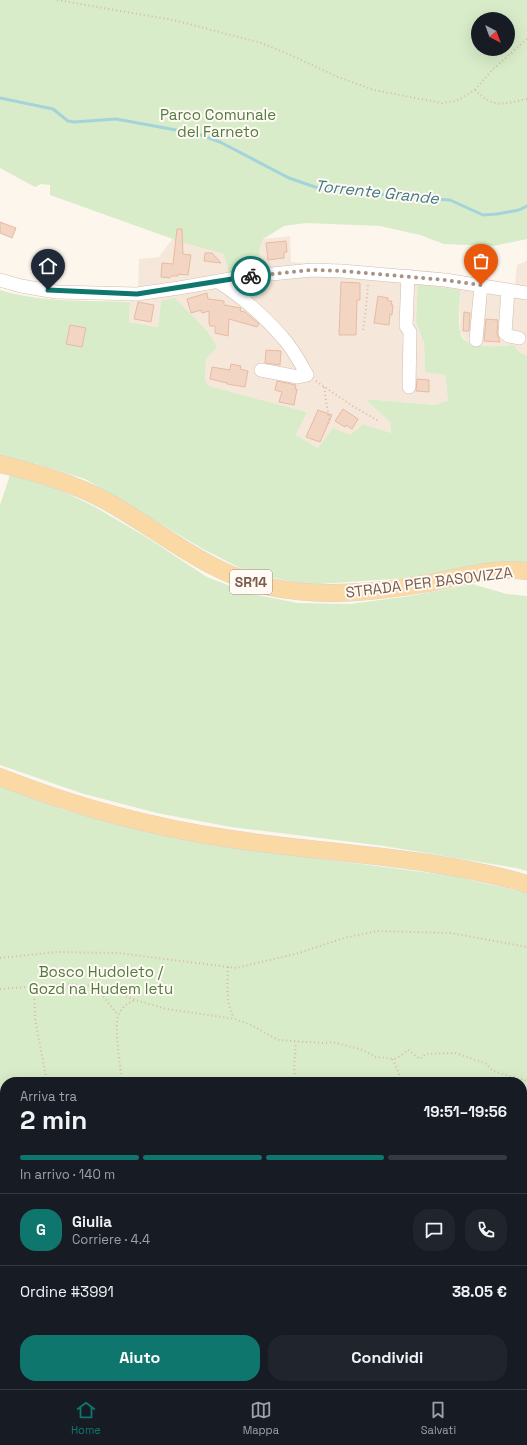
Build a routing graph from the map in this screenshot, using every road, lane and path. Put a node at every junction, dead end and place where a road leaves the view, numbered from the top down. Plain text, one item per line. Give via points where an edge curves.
1 (57, 0) edge
2 (527, 39) edge
3 (475, 90) junction
4 (527, 99) edge
5 (368, 273) junction
6 (408, 276) junction
7 (0, 280) edge
8 (217, 281) junction
9 (481, 285) junction
10 (508, 290) junction
11 (527, 293) edge
12 (363, 330) dead end
13 (519, 338) dead end
14 (476, 340) dead end
15 (261, 370) dead end
16 (307, 375) junction
17 (324, 386) junction
18 (409, 387) dead end
19 (380, 422) dead end
20 (328, 425) dead end
21 (0, 464) edge
22 (527, 571) edge
23 (0, 778) edge
24 (527, 884) edge
25 (527, 948) edge
26 (0, 958) edge
27 (228, 967) junction
28 (95, 986) junction
29 (34, 987) junction
30 (0, 989) edge
31 (135, 1000) junction
32 (118, 1015) junction
33 (235, 1019) junction
34 (296, 1042) junction
35 (393, 1059) junction
36 (46, 1077) edge
37 (121, 1077) edge
38 (295, 1077) edge
39 (400, 1077) edge
40 (515, 1077) edge

1 - 3 path via 173,20 258,42 374,90 442,103 456,101
2 - 3 path via 492,70
3 - 4 path via 485,100 501,105
5 - 6 street
5 - 8 street via 312,270
5 - 12 path
6 - 9 street
6 - 18 street via 406,326 410,332
7 - 8 street via 38,290 119,294 159,291
8 - 16 street via 237,294 276,331 292,350
9 - 10 street
9 - 14 street
10 - 11 street
10 - 13 street via 505,333
15 - 16 street via 298,377
16 - 17 path
17 - 19 path
17 - 20 path
21 - 22 main road, STRADA PER BASOVIZZA / SR14 via 57,479 86,491 203,562 241,579 270,588 298,592 362,592 488,572
23 - 24 main road via 43,795 104,813 199,834 452,867
25 - 27 path via 451,933 377,931 253,965
26 - 27 path via 56,952 118,953
27 - 33 path via 230,1012
28 - 29 path via 66,984
28 - 31 path via 113,990
28 - 32 path
29 - 30 path
29 - 36 path via 35,1019
31 - 32 path via 127,1004
31 - 33 path via 167,1010
32 - 37 path via 116,1025
33 - 34 path via 278,1040
34 - 35 path via 332,1042 363,1050 377,1058 382,1056
34 - 38 path
35 - 39 path
35 - 40 path via 408,1050 420,1059 426,1054 455,1053

